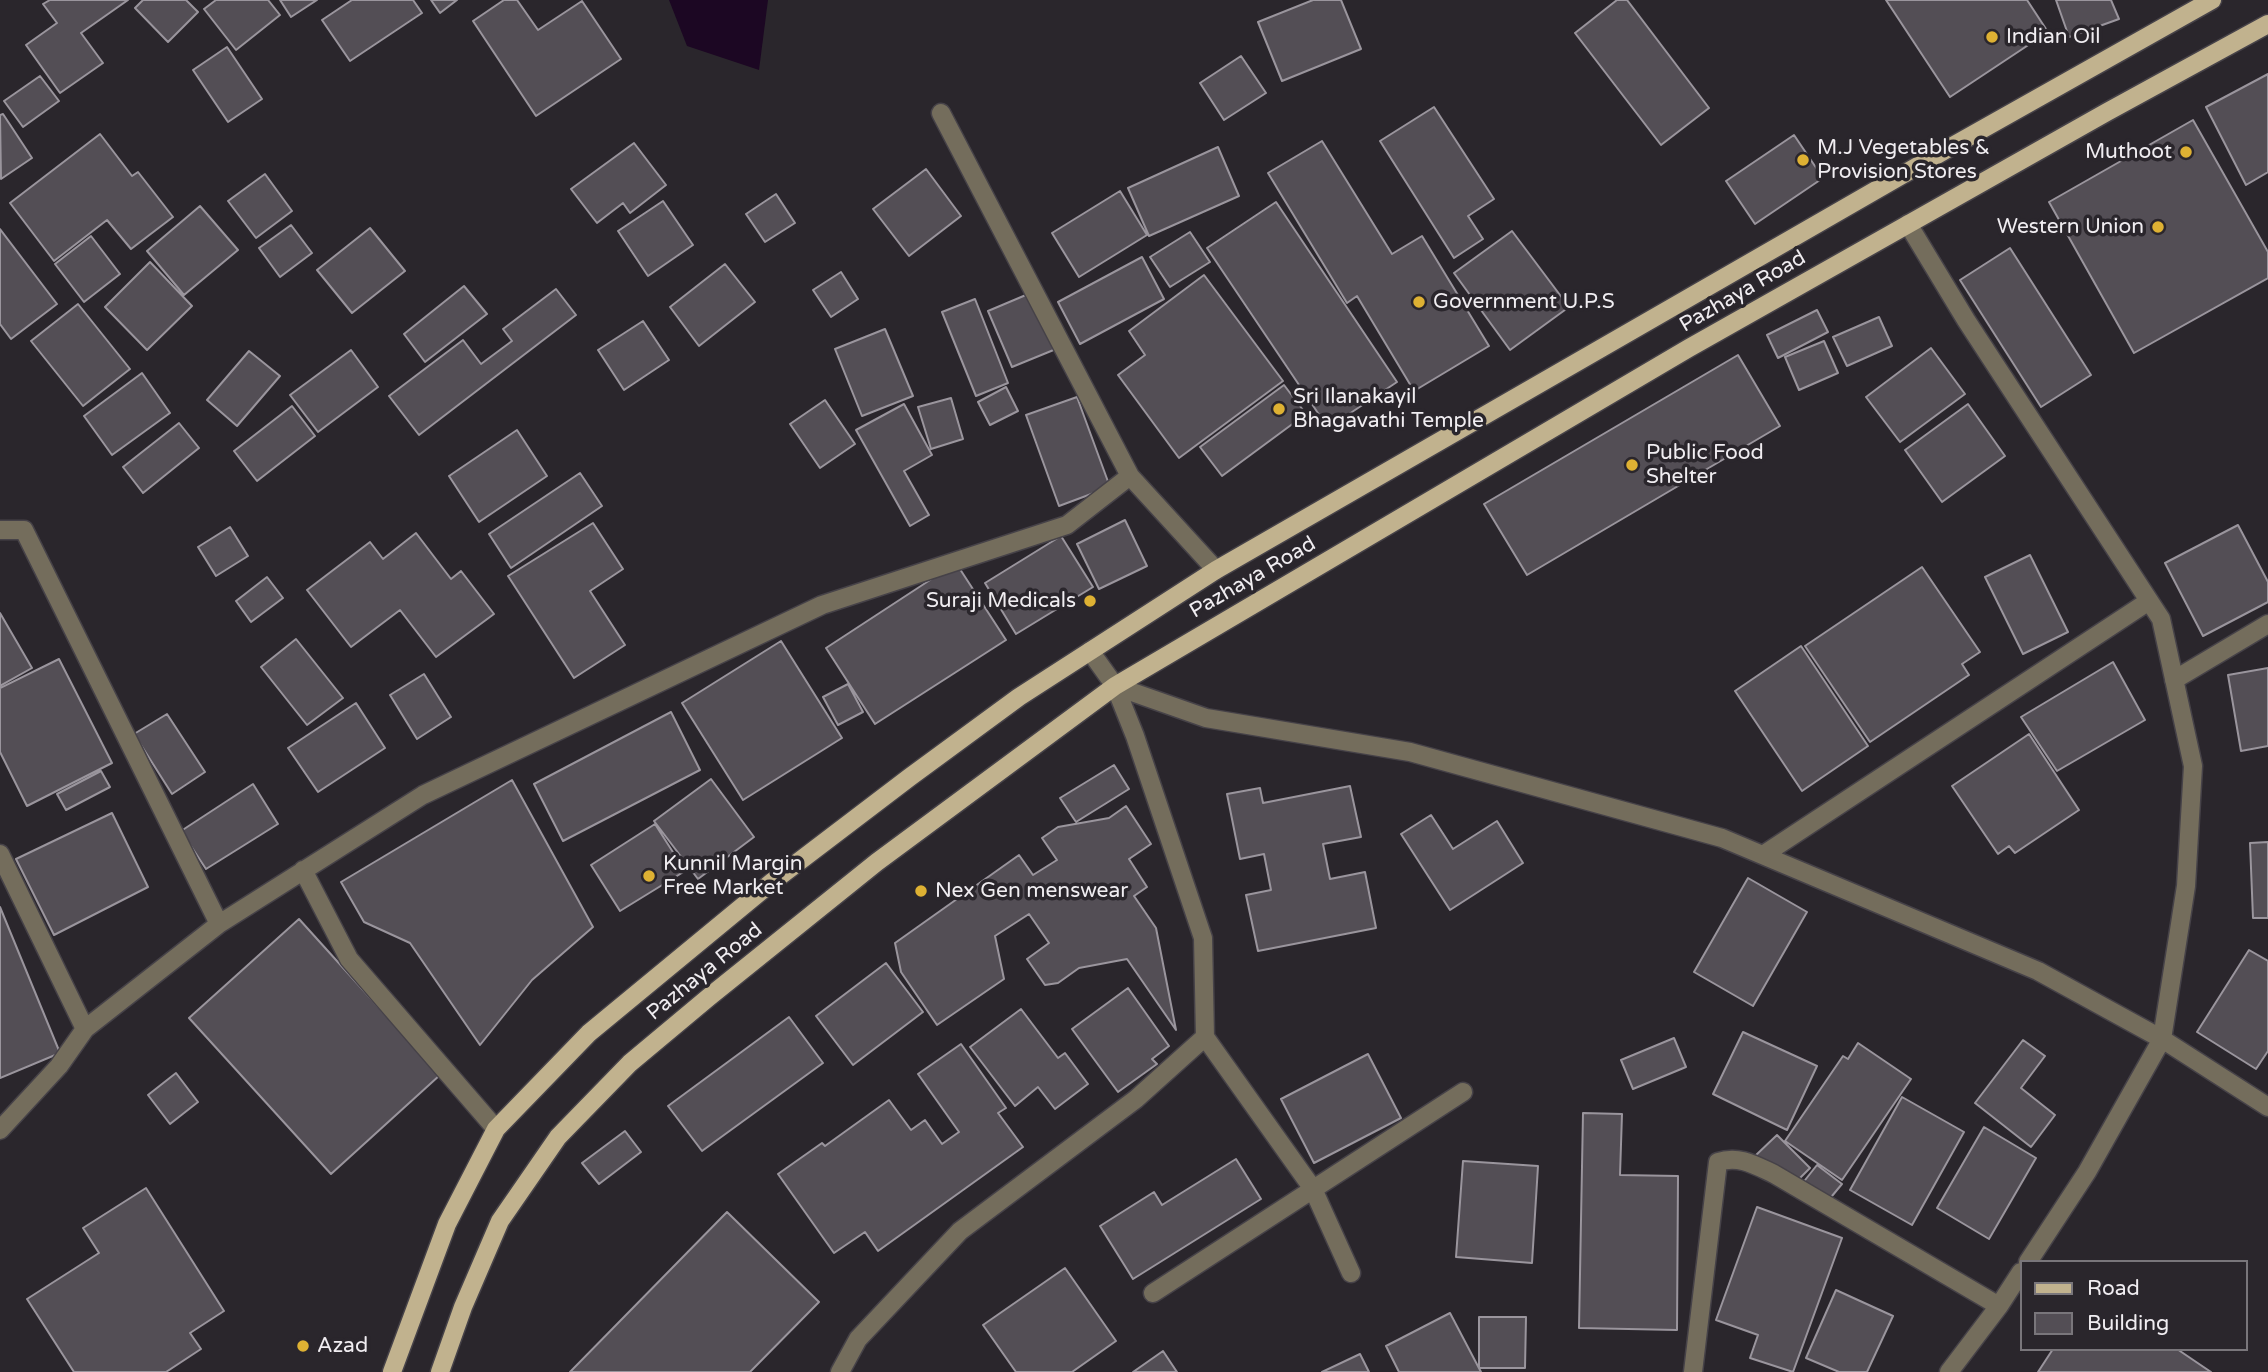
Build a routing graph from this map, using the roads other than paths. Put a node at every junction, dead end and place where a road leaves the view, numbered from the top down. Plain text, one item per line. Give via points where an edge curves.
1 (2213, 0) edge
2 (2268, 24) edge
3 (941, 113) dead end
4 (1908, 224) junction
5 (1130, 476) junction
6 (0, 530) edge
7 (1216, 570) junction
8 (2149, 601) junction
9 (2268, 624) edge
10 (1090, 651) junction
11 (2174, 680) junction
12 (1115, 685) junction
13 (0, 854) edge
14 (1763, 855) junction
15 (303, 870) junction
16 (219, 924) junction
17 (85, 1029) junction
18 (1205, 1037) junction
19 (2162, 1039) junction
20 (1463, 1092) dead end
21 (2268, 1107) edge
22 (496, 1129) junction
23 (0, 1130) edge
24 (1313, 1189) junction
25 (2029, 1260) edge
26 (1352, 1273) dead end
27 (2020, 1274) edge
28 (1153, 1293) dead end
29 (1999, 1306) junction
30 (392, 1372) edge
31 (440, 1372) edge
32 (840, 1372) edge
33 (1693, 1372) edge
34 (1949, 1372) edge

1 - 7 main road
2 - 4 main road, Pazhaya Road
3 - 5 street
4 - 8 street
4 - 12 main road, Pazhaya Road
5 - 7 street
5 - 15 street via 1067,525 822,605 423,795
6 - 16 street via 24,530
7 - 10 main road
8 - 11 street via 2161,619
8 - 14 street
9 - 11 street
10 - 12 street
10 - 22 main road via 1019,697 772,882 589,1033
11 - 19 street via 2193,766 2186,886
12 - 14 street via 1206,718 1410,752 1722,838
12 - 18 street via 1203,938
12 - 31 main road, Pazhaya Road via 877,862 709,997 631,1063 558,1137 500,1221
13 - 17 street
14 - 19 street via 2038,971
15 - 16 street
15 - 22 street via 349,959
16 - 17 street
17 - 23 street via 59,1066
18 - 24 street
18 - 32 street via 1136,1099 960,1231 858,1339
19 - 21 street
19 - 25 street via 2087,1172
20 - 24 street
22 - 30 main road via 447,1224
24 - 26 street
24 - 28 street
27 - 29 street
29 - 33 street via 1774,1174 1729,1158 1718,1162
29 - 34 street

